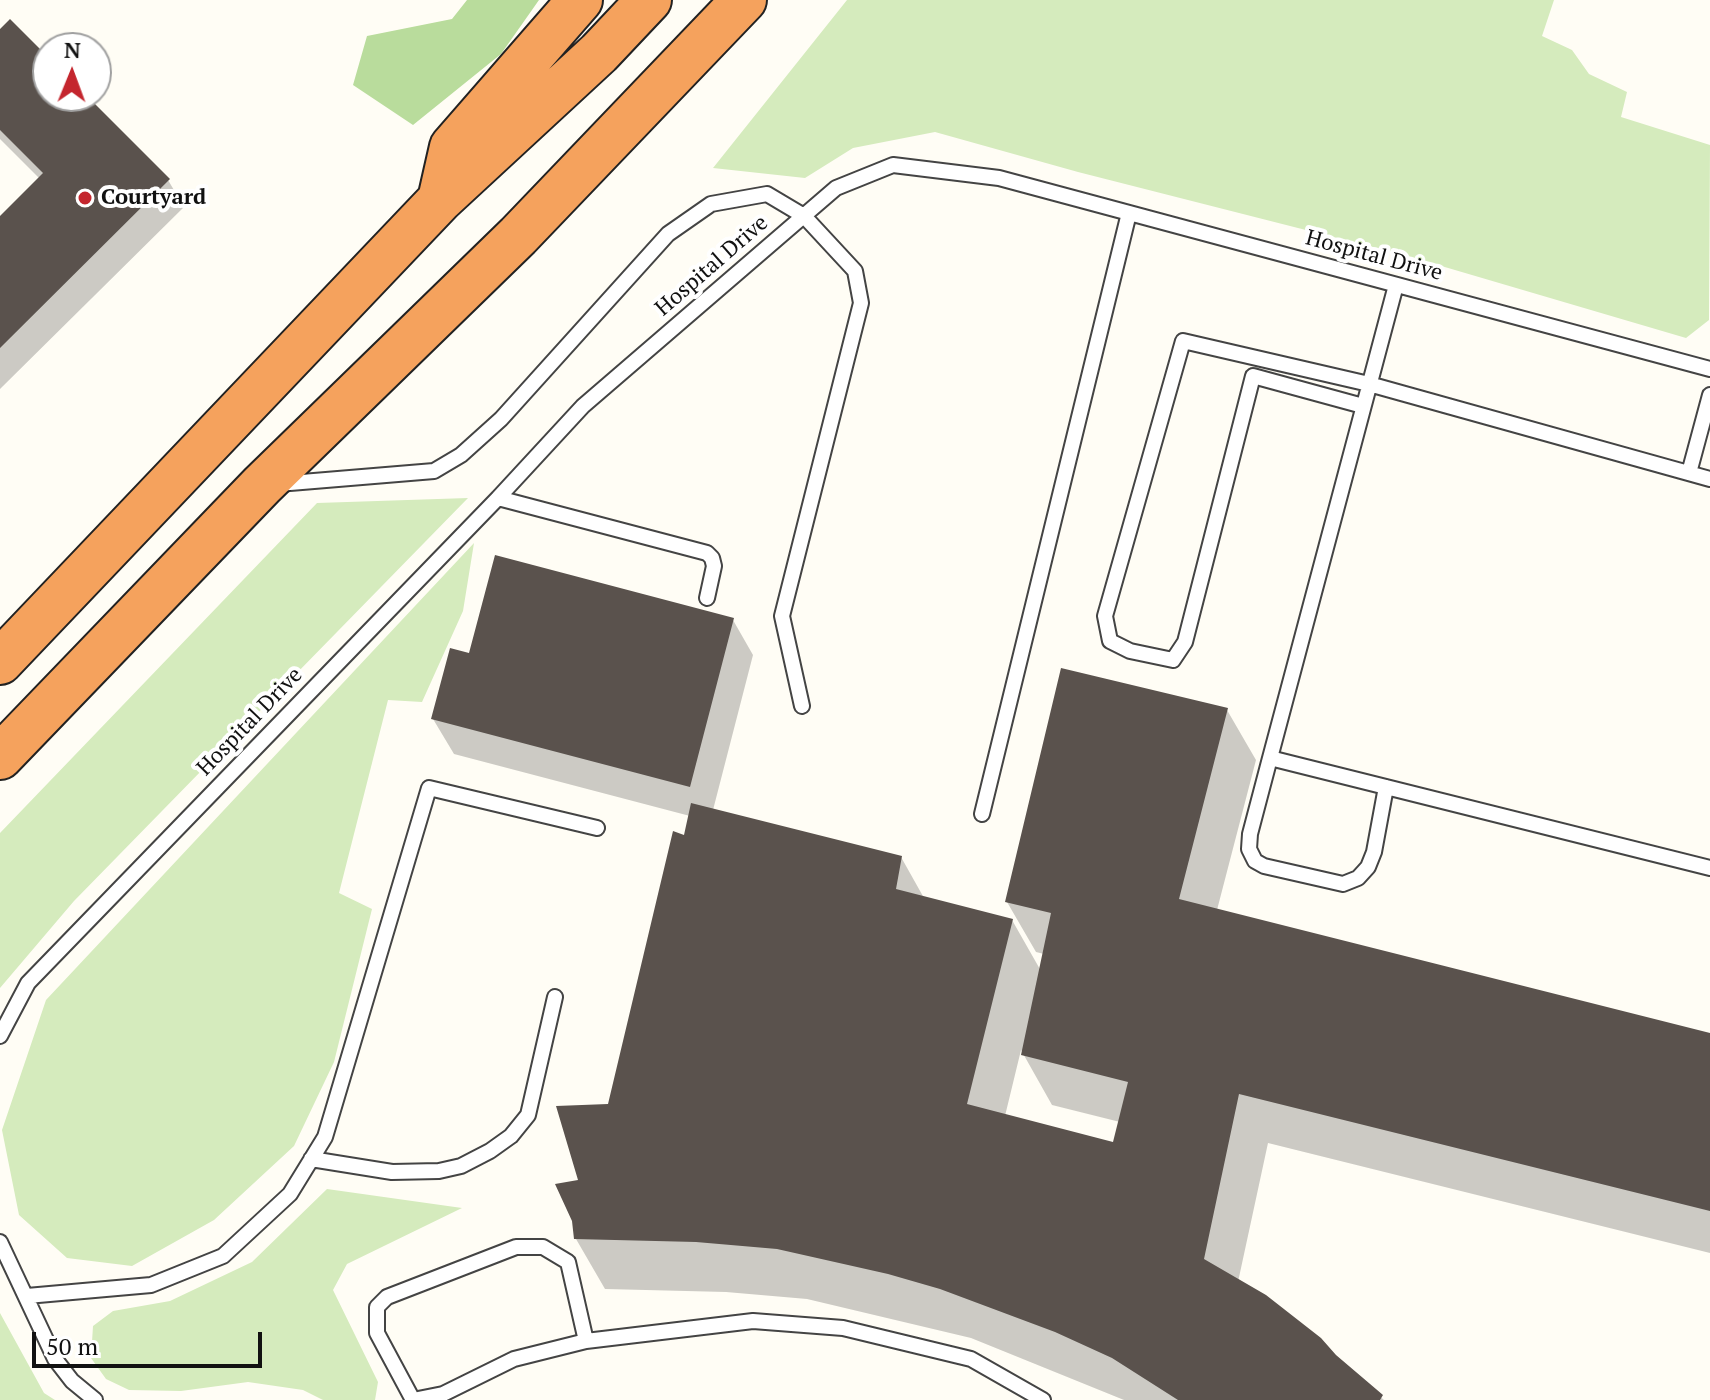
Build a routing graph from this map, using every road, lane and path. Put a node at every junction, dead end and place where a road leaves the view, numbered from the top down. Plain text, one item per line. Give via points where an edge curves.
1 (580, 0) edge
2 (649, 0) edge
3 (744, 0) edge
4 (440, 200) junction
5 (1129, 213) junction
6 (804, 216) junction
7 (1396, 285) junction
8 (1710, 369) edge
9 (1369, 384) junction
10 (1710, 395) edge
11 (1363, 406) junction
12 (1689, 473) junction
13 (1710, 479) edge
14 (262, 485) junction
15 (498, 498) junction
16 (707, 598) dead end
17 (0, 662) edge
18 (802, 706) dead end
19 (0, 757) edge
20 (1270, 758) junction
21 (1386, 787) junction
22 (982, 814) dead end
23 (597, 828) dead end
24 (1710, 868) edge
25 (555, 997) dead end
26 (0, 1036) edge
27 (311, 1159) junction
28 (0, 1242) edge
29 (27, 1296) junction
30 (586, 1341) junction
31 (95, 1400) edge
32 (413, 1400) edge
33 (1043, 1400) edge

1 - 4 highway via 452,147
2 - 4 highway
3 - 14 highway via 518,236
4 - 17 highway
5 - 6 lane, Hospital Drive via 999,178 893,165 836,188
5 - 7 lane, Hospital Drive
5 - 22 lane
6 - 14 lane via 767,194 711,204 668,234 501,419 434,471
6 - 15 lane, Hospital Drive via 583,406
6 - 18 lane via 855,271 861,303 782,616
7 - 8 lane, Hospital Drive
7 - 9 lane
9 - 11 lane
9 - 11 lane via 1183,341 1105,616 1110,641 1173,660 1185,642 1253,376
9 - 12 lane
10 - 12 lane
11 - 20 lane
12 - 13 lane
14 - 19 highway
15 - 16 lane via 707,553 714,566
15 - 26 lane, Hospital Drive via 28,983
20 - 21 lane
20 - 21 lane via 1249,849 1264,866 1343,884 1358,878 1374,852
21 - 24 lane
23 - 27 lane via 429,788 325,1137
25 - 27 lane via 528,1115 490,1151 439,1171 392,1172
27 - 29 lane via 290,1194 223,1256 151,1285
28 - 29 lane
29 - 31 lane via 55,1359
30 - 32 lane via 514,1359 443,1394
30 - 32 lane via 568,1262 543,1247 516,1247 387,1297 377,1307 377,1333
30 - 33 lane via 753,1321 843,1328 971,1359

